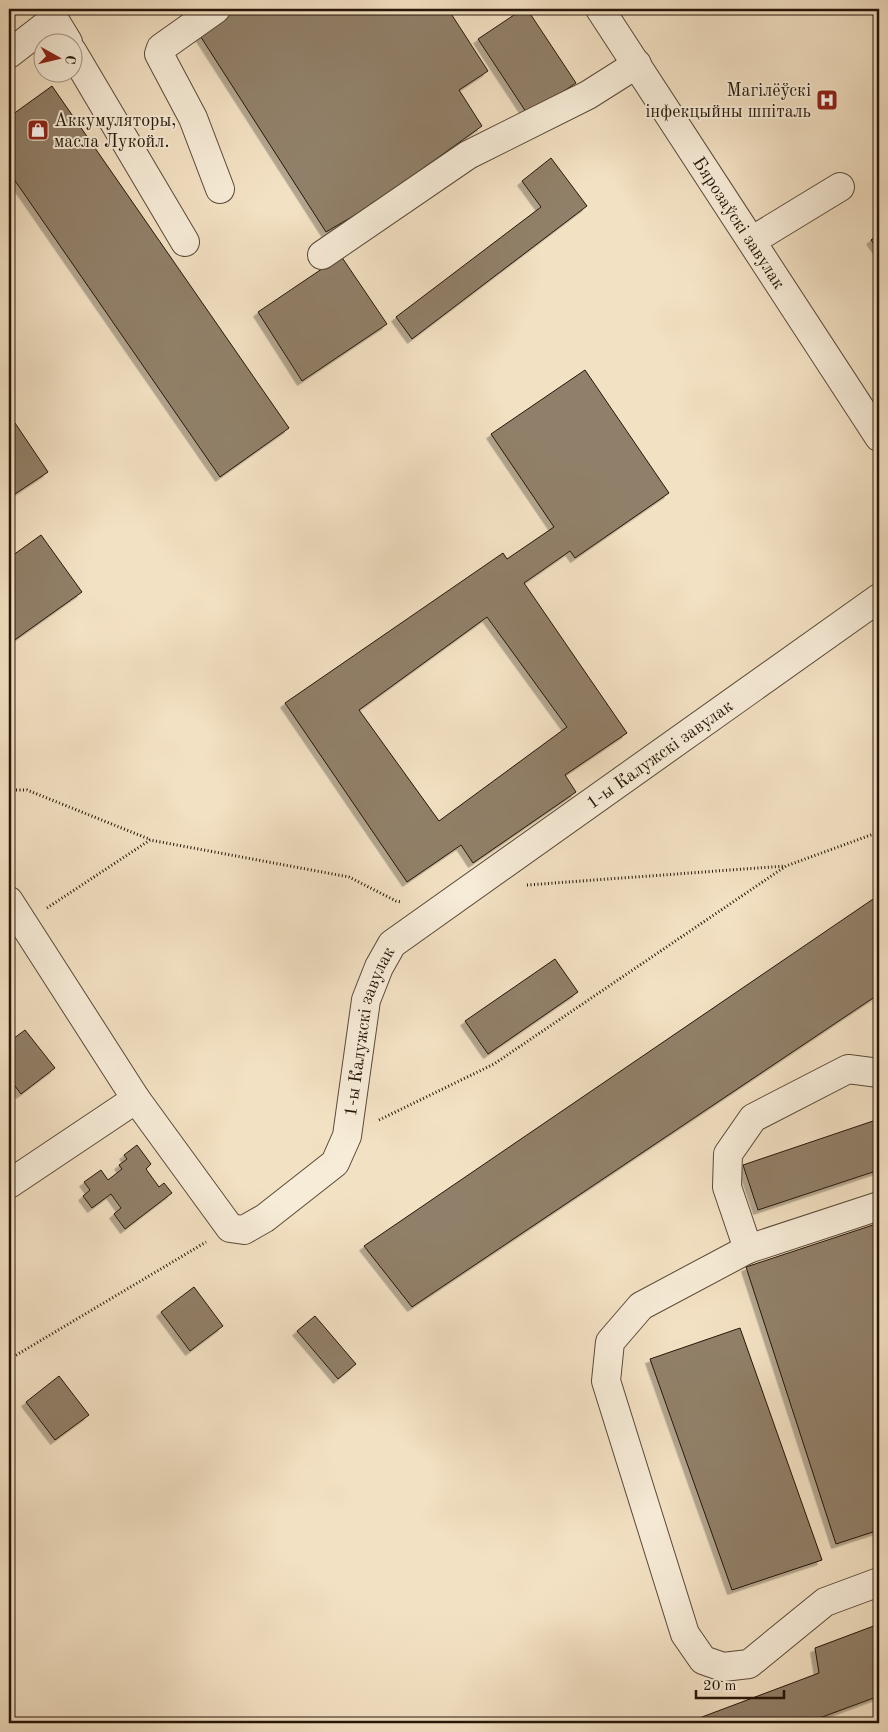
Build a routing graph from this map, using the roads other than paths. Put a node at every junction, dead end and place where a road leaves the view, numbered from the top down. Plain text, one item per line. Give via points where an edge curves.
1 (216, 9) edge
2 (600, 9) edge
3 (37, 32) edge
4 (62, 32) edge
5 (32, 36) edge
6 (9, 54) edge
7 (637, 64) junction
8 (82, 68) edge
9 (840, 187) dead end
10 (220, 189) dead end
11 (753, 240) junction
12 (185, 242) dead end
13 (322, 255) dead end
14 (879, 437) edge
15 (879, 598) edge
16 (9, 901) edge
17 (16, 929) edge
18 (879, 1073) edge
19 (136, 1099) junction
20 (9, 1184) edge
21 (879, 1206) edge
22 (748, 1249) junction
23 (879, 1582) edge

1 - 10 street via 161,48 159,54 193,118
2 - 7 street, Бярозаўскі завулак
3 - 4 street via 54,19
5 - 6 street
7 - 11 street, Бярозаўскі завулак
7 - 13 street via 588,95 468,155
8 - 12 street
9 - 11 street
11 - 14 street, Бярозаўскі завулак
15 - 19 street, 1-ы Калужскі завулак via 392,944 366,1000 347,1136 335,1163 265,1218 244,1230 230,1228
16 - 17 street
17 - 19 street
18 - 22 street via 848,1069 753,1118 728,1154 727,1187
19 - 20 street
21 - 22 street
22 - 23 street via 641,1306 610,1342 606,1381 685,1634 703,1660 723,1667 749,1664 825,1602

